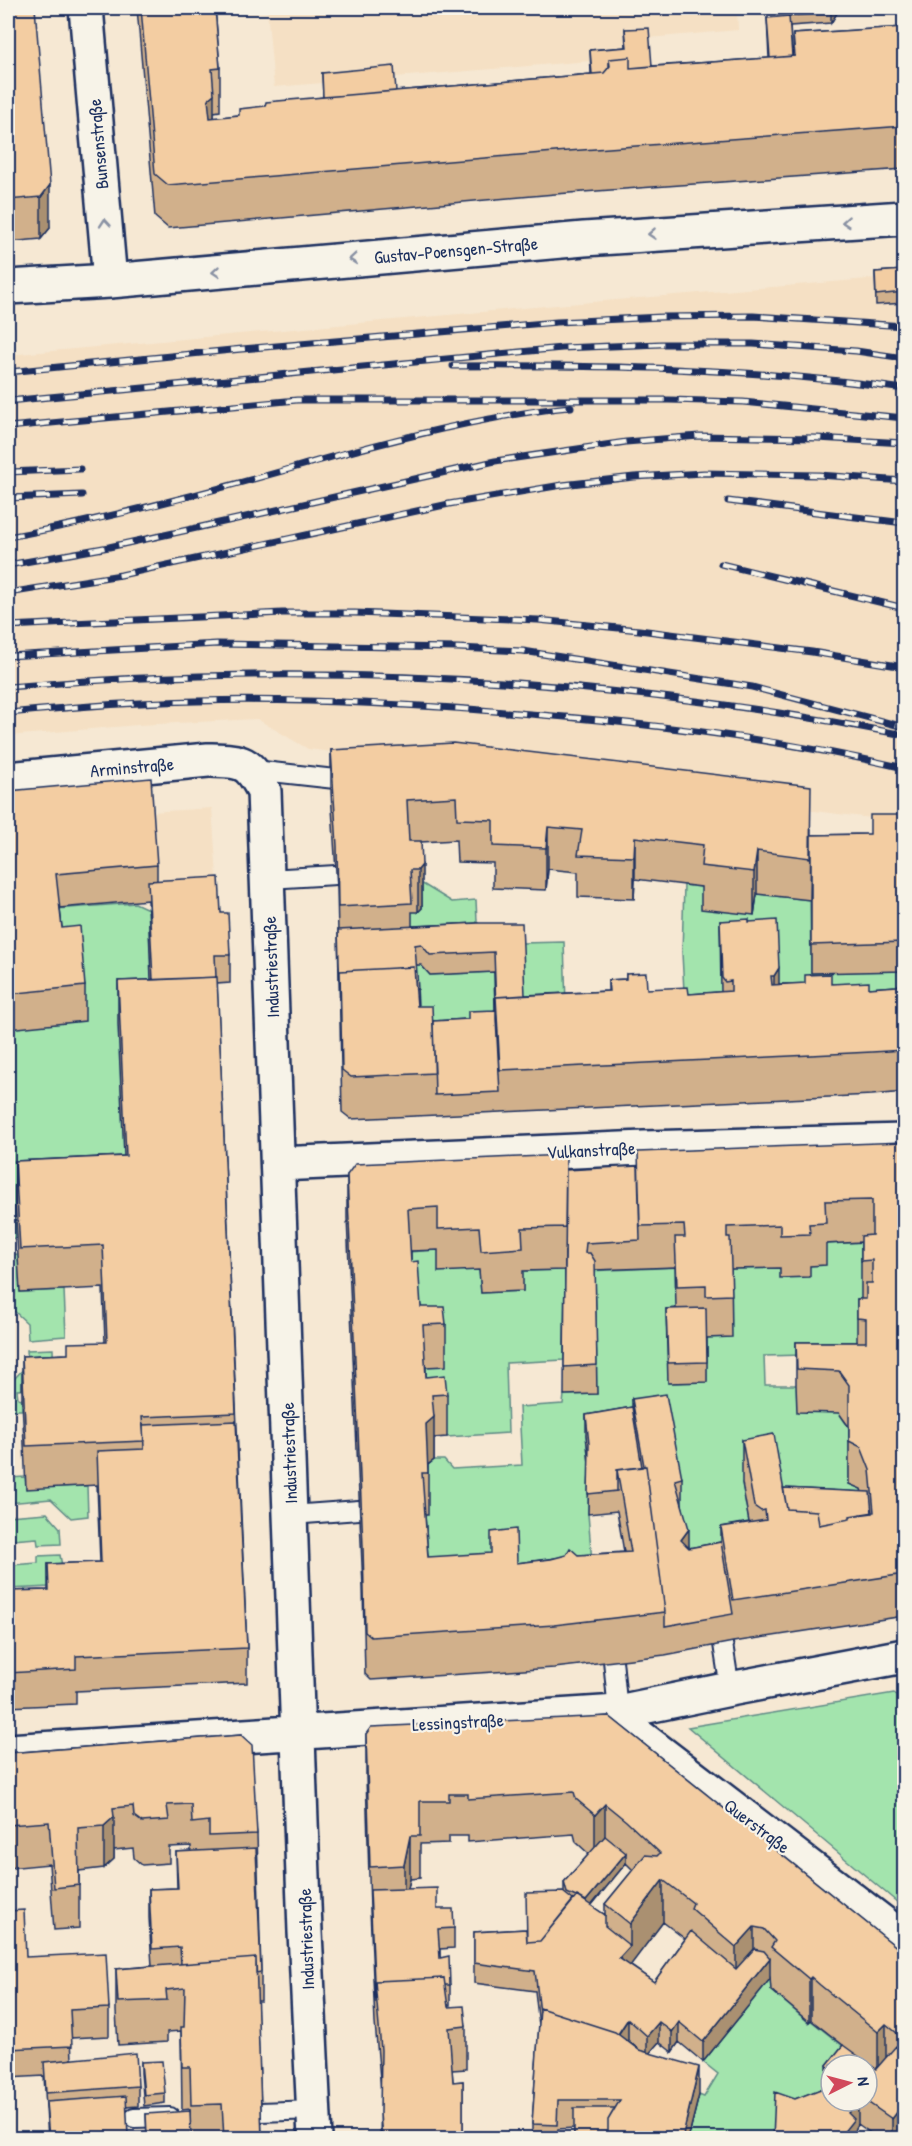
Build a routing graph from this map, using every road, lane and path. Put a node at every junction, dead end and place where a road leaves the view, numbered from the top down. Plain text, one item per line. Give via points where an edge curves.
1 (86, 8) edge
2 (904, 218) edge
3 (110, 281) junction
4 (8, 287) edge
5 (254, 770) junction
6 (8, 779) edge
7 (367, 780) edge
8 (336, 875) edge
9 (268, 879) junction
10 (904, 1140) edge
11 (278, 1164) junction
12 (359, 1510) edge
13 (291, 1515) junction
14 (723, 1644) edge
15 (904, 1656) edge
16 (613, 1660) edge
17 (730, 1689) junction
18 (613, 1713) junction
19 (298, 1732) junction
20 (8, 1751) edge
21 (904, 1939) edge
22 (260, 2112) edge
23 (190, 2116) edge
24 (134, 2118) dead end
25 (314, 2124) edge

3 -> 1 street, Bunsenstraße
2 -> 3 street, Gustav-Poensgen-Straße via 584,239
3 - 4 street, Gustav-Poensgen-Straße
5 - 6 street, Arminstraße via 236,760 208,760
5 - 7 lane
5 - 9 street, Industriestraße via 264,791
8 - 9 lane
9 - 11 street, Industriestraße
10 - 11 street, Vulkanstraße via 644,1157
11 - 13 street, Industriestraße
12 - 13 lane
13 - 19 street, Industriestraße
14 - 17 lane
15 - 17 street, Lessingstraße
16 - 18 lane
17 - 18 street, Lessingstraße
18 - 19 street, Lessingstraße
18 - 21 street, Querstraße
19 - 20 street, Lessingstraße
19 - 25 street, Industriestraße
22 - 25 lane
23 - 24 lane

